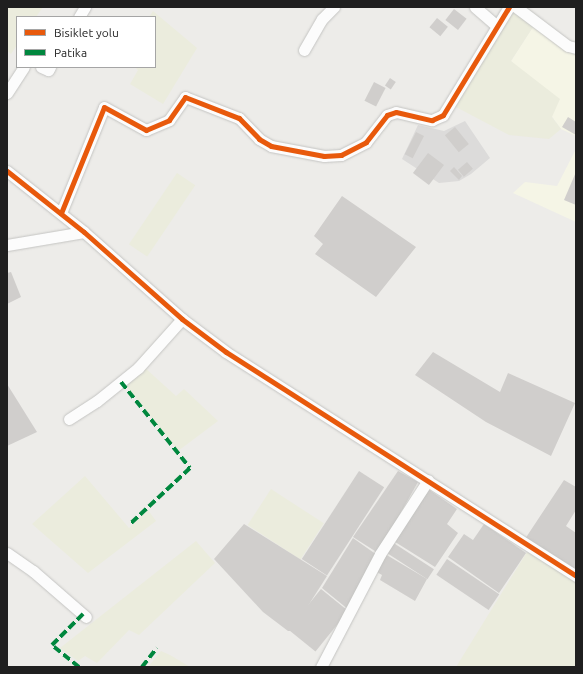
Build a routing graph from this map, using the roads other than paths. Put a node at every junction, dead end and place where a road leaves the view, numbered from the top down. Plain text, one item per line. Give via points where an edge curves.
1 (85, 7) edge
2 (334, 7) edge
3 (475, 7) edge
4 (509, 7) edge
5 (516, 7) edge
6 (80, 16) edge
7 (497, 26) junction
8 (576, 48) edge
9 (304, 50) dead end
10 (23, 68) edge
11 (7, 93) edge
12 (7, 171) edge
13 (61, 213) junction
14 (84, 232) junction
15 (7, 245) edge
16 (182, 318) junction
17 (69, 419) dead end
18 (428, 480) junction
19 (7, 553) edge
20 (576, 576) edge
21 (86, 617) dead end
22 (321, 667) edge

1 - 6 street
2 - 9 street via 322,19
3 - 7 street
4 - 7 street
5 - 8 street via 568,46
7 - 13 street via 443,115 432,120 396,112 387,115 366,142 341,156 324,156 272,146 259,139 239,118 185,97 169,120 146,130 104,107
10 - 11 street
12 - 13 street
13 - 14 street
14 - 15 street
14 - 16 street
16 - 17 street via 138,368 97,401
16 - 18 street via 226,352
18 - 20 street
18 - 22 street via 380,554
19 - 21 street via 33,571

